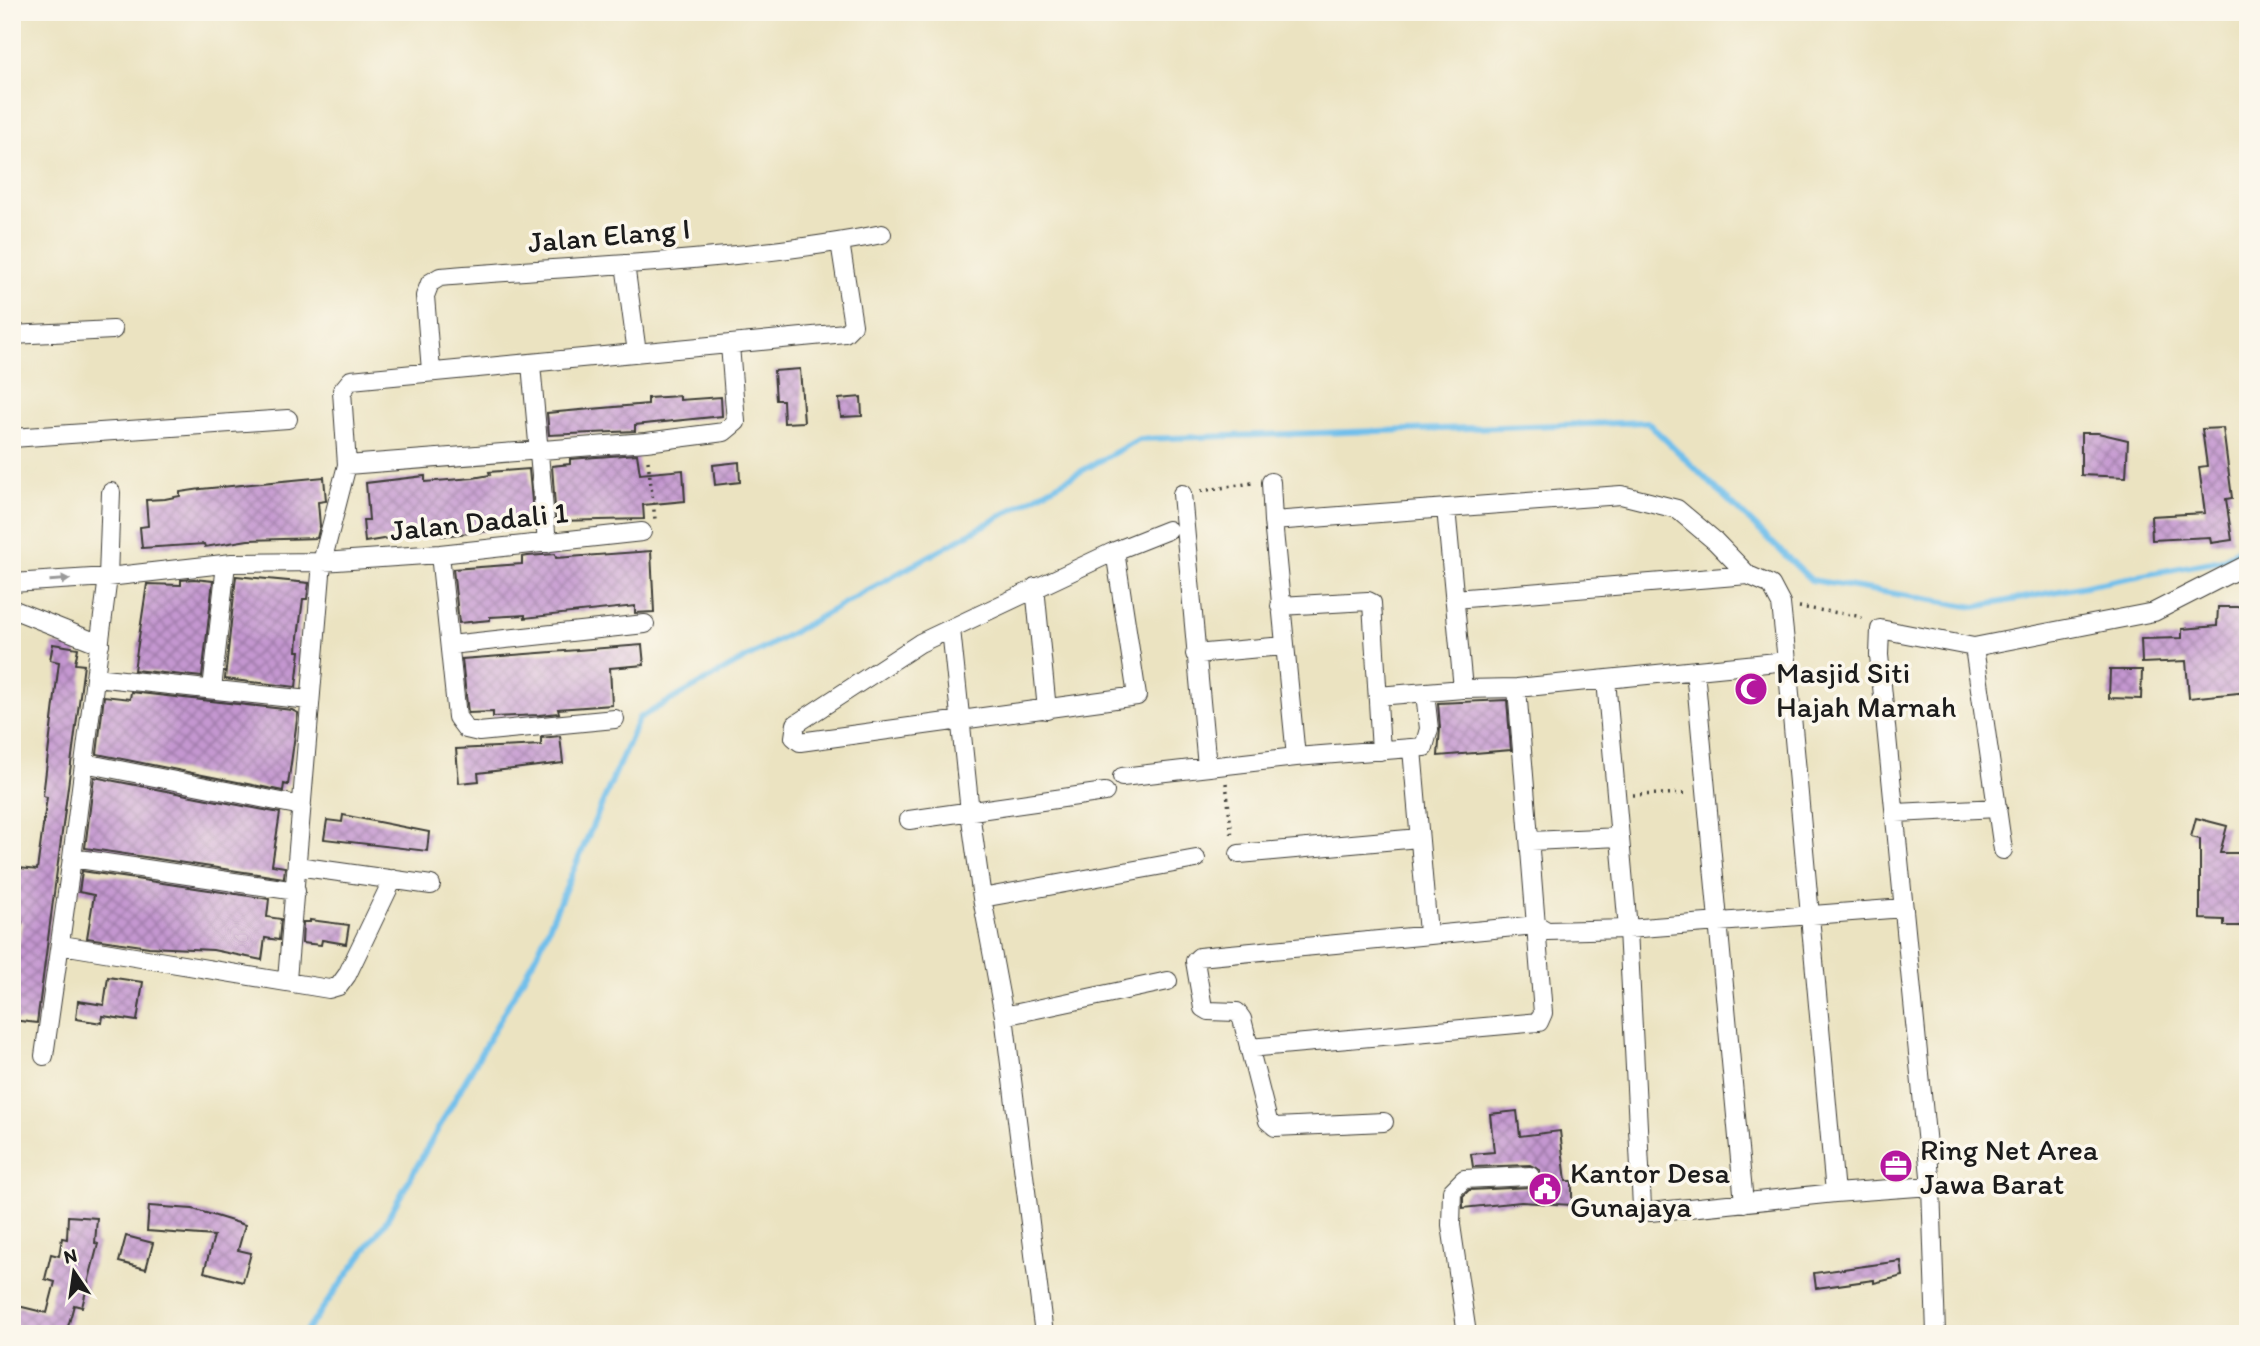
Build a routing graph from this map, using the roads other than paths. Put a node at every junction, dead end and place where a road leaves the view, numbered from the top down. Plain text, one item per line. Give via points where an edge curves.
1 (882, 234) dead end
2 (840, 242) junction
3 (625, 264) junction
4 (113, 330) dead end
5 (12, 335) edge
6 (730, 345) junction
7 (637, 353) junction
8 (530, 364) junction
9 (431, 371) junction
10 (288, 419) dead end
11 (12, 438) edge
12 (539, 451) junction
13 (347, 465) junction
14 (1271, 482) road end
15 (111, 492) dead end
16 (1182, 494) road end
17 (1446, 508) junction
18 (1273, 520) junction
19 (1168, 530) dead end
20 (642, 533) road end
21 (547, 543) junction
22 (1115, 551) junction
23 (440, 554) junction
24 (322, 562) junction
25 (226, 564) junction
26 (2248, 564) edge
27 (1748, 575) junction
28 (108, 577) junction
29 (12, 583) edge
30 (1035, 587) junction
31 (1454, 598) junction
32 (1280, 606) junction
33 (12, 609) edge
34 (645, 624) dead end
35 (951, 629) junction
36 (100, 643) junction
37 (450, 645) junction
38 (1283, 646) junction
39 (1974, 647) junction
40 (1195, 654) junction
41 (1787, 661) junction
42 (1695, 670) junction
43 (95, 677) junction
44 (1606, 680) junction
45 (1517, 688) junction
46 (1463, 689) junction
47 (212, 690) junction
48 (1425, 692) junction
49 (1378, 696) junction
50 (309, 700) junction
51 (1048, 710) junction
52 (615, 719) dead end
53 (959, 722) junction
54 (1412, 749) junction
55 (1381, 751) junction
56 (1296, 757) junction
57 (84, 762) junction
58 (1215, 767) junction
59 (1122, 777) dead end
60 (1105, 792) dead end
61 (302, 806) junction
62 (1998, 808) junction
63 (970, 812) junction
64 (1896, 813) junction
65 (909, 820) dead end
66 (1620, 837) junction
67 (1419, 838) junction
68 (1531, 841) junction
69 (2003, 850) dead end
70 (1239, 854) road end
71 (72, 858) junction
72 (1196, 859) dead end
73 (297, 866) junction
74 (393, 879) junction
75 (431, 885) dead end
76 (296, 891) junction
77 (982, 898) junction
78 (1904, 908) junction
79 (1809, 914) junction
80 (1719, 922) junction
81 (1537, 925) junction
82 (1628, 929) junction
83 (1428, 933) junction
84 (62, 945) junction
85 (287, 980) junction
86 (1168, 981) dead end
87 (1004, 1016) junction
88 (1249, 1048) junction
89 (44, 1056) dead end
90 (1384, 1122) dead end
91 (1530, 1176) dead end
92 (1931, 1186) junction
93 (1835, 1193) junction
94 (1744, 1203) junction
95 (1044, 1334) edge
96 (1467, 1334) edge
97 (1936, 1334) edge

1 - 2 street, Jalan Elang I
2 - 3 street, Jalan Elang I
2 - 6 street via 853,325 849,330
3 - 7 street
3 - 9 street, Jalan Elang I via 440,277 430,283 425,304
4 - 5 street
6 - 7 street
6 - 12 street via 736,422 724,432
7 - 8 street
8 - 9 street
8 - 12 street
9 - 13 street via 351,380 345,385
10 - 11 street
12 - 13 street
12 - 21 street
13 - 24 street
14 - 18 street
15 - 28 street
16 - 40 street
17 - 18 street
17 - 27 street via 1621,495 1645,499 1677,509
17 - 31 street
18 - 32 street
19 - 22 street
20 - 21 street, Jalan Dadali 1
21 - 23 street, Jalan Dadali 1
22 - 30 street
22 - 51 street via 1137,696
23 - 24 street, Jalan Dadali 1
23 - 37 street
24 - 25 street, Jalan Dadali 1
24 - 50 street
25 - 28 street, Jalan Dadali 1
25 - 47 street
26 - 39 street via 2154,612
27 - 31 street
27 - 41 street via 1772,585 1781,604
29 -> 28 street, Jalan Dadali 1
28 - 36 street
30 - 35 street
30 - 51 street
31 - 46 street
32 - 38 street
32 - 49 street via 1372,603
33 - 36 street
34 - 37 street
35 - 53 street
35 - 53 street via 920,643 796,724 792,733 800,742
36 - 43 street
37 - 52 street via 457,717 467,729 479,732
38 - 40 street
38 - 56 street
39 - 62 street
39 - 64 street via 1880,629
40 - 58 street
41 - 42 street
41 - 79 street
42 - 44 street
42 - 80 street
43 - 47 street
43 - 57 street
44 - 45 street
44 - 66 street
45 - 46 street
45 - 68 street
46 - 48 street
47 - 50 street
48 - 49 street
48 - 54 street via 1427,739 1424,747
49 - 55 street
50 - 61 street
51 - 53 street
53 - 63 street
54 - 55 street
54 - 67 street
55 - 56 street
56 - 58 street
57 - 61 street
57 - 71 street
58 - 59 street
60 - 63 street
61 - 73 street
62 - 64 street
62 - 69 street
63 - 65 street
63 - 77 street
64 - 78 street
66 - 68 street
66 - 82 street
67 - 70 street
67 - 83 street
68 - 81 street
71 - 76 street
71 - 84 street
72 - 77 street
73 - 74 street
73 - 76 street
74 - 75 street
74 - 85 street via 339,986 329,989
76 - 85 street
77 - 87 street
78 - 79 street
78 - 92 street
79 - 80 street
79 - 93 street
80 - 82 street
80 - 94 street
81 - 82 street via 1546,931
81 - 83 street
81 - 88 street via 1543,1013 1539,1022
82 - 94 street via 1642,1207 1650,1212
83 - 88 street via 1199,957 1195,961 1203,1008 1237,1012
84 - 85 street
84 - 89 street
86 - 87 street
87 - 95 street
88 - 90 street via 1264,1115 1275,1127
91 - 96 street via 1464,1178 1452,1191 1451,1225
92 - 93 street
92 - 97 street
93 - 94 street

